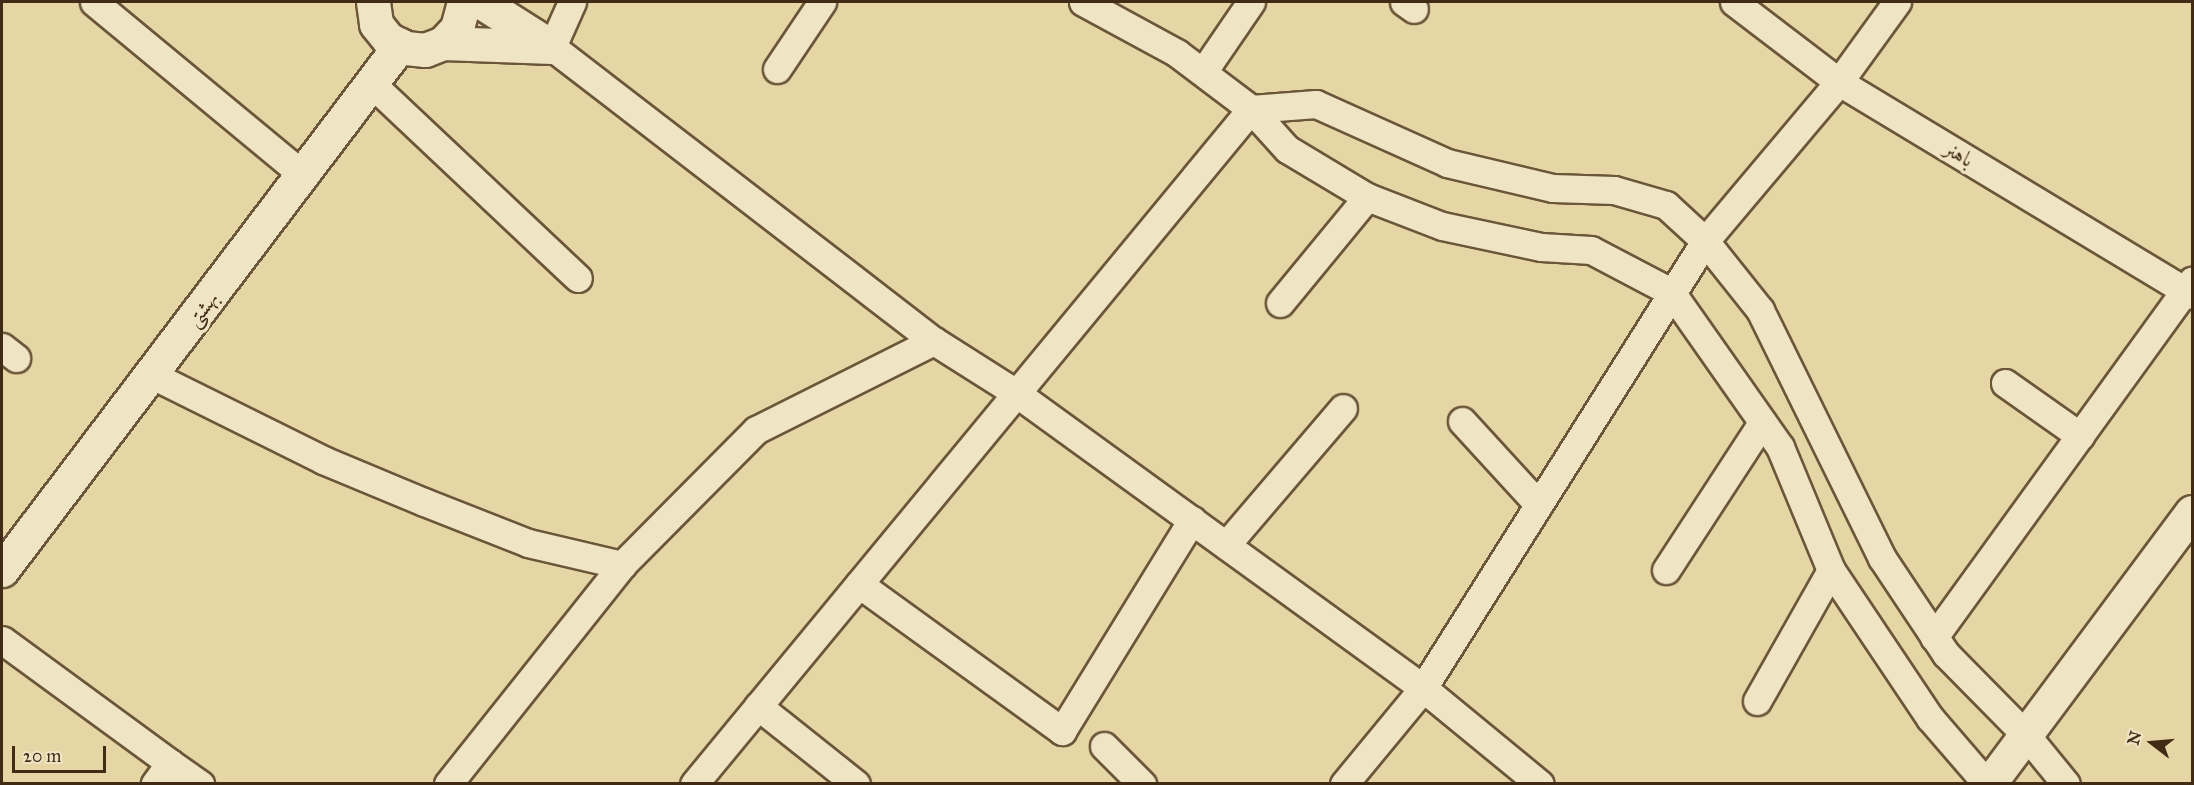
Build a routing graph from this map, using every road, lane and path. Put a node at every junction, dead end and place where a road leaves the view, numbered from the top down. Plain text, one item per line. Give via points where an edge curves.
1 (94, 2) edge
2 (372, 2) edge
3 (464, 2) edge
4 (481, 2) edge
5 (572, 2) edge
6 (822, 2) edge
7 (1083, 2) edge
8 (1251, 2) edge
9 (1734, 2) edge
10 (1897, 2) edge
11 (443, 43) junction
12 (400, 45) junction
13 (552, 47) junction
14 (777, 69) dead end
15 (1203, 72) junction
16 (1839, 82) junction
17 (374, 86) junction
18 (1251, 109) junction
19 (304, 176) junction
20 (1367, 197) junction
21 (1706, 241) junction
22 (578, 278) dead end
23 (2190, 289) edge
24 (1671, 292) junction
25 (1280, 303) dead end
26 (934, 341) junction
27 (152, 375) junction
28 (2006, 383) dead end
29 (1016, 393) junction
30 (1343, 408) dead end
31 (1462, 421) dead end
32 (1762, 423) junction
33 (2080, 436) junction
34 (1538, 504) junction
35 (2193, 512) edge
36 (1192, 520) junction
37 (1226, 545) junction
38 (622, 565) junction
39 (2, 570) edge
40 (1666, 570) dead end
41 (1831, 570) junction
42 (859, 584) junction
43 (1934, 637) junction
44 (2, 640) edge
45 (1423, 688) junction
46 (1757, 701) dead end
47 (758, 706) junction
48 (2026, 735) junction
49 (1104, 746) dead end
50 (162, 773) edge
51 (200, 783) edge
52 (448, 783) edge
53 (694, 783) edge
54 (856, 783) edge
55 (1142, 783) edge
56 (1344, 783) edge
57 (1540, 783) edge
58 (1988, 783) edge
59 (2066, 783) edge

1 - 19 street
2 - 12 street via 376,24 388,39
3 - 11 street via 457,28
4 - 13 street
5 - 13 street
6 - 14 street
7 - 15 street
8 - 15 street
9 - 16 street, باهنر
10 - 16 street
11 - 12 street via 425,50
11 - 13 street
12 - 17 street, بهشتی
13 - 26 street
15 - 18 street
16 - 21 street
16 - 23 street, باهنر
17 - 19 street, بهشتی
17 - 22 street
18 - 20 street via 1287,149
18 - 21 street via 1316,104 1447,163 1553,188 1614,190 1666,205
18 - 29 street
19 - 27 street, بهشتی
20 - 24 street via 1442,226 1541,247 1591,250
20 - 25 street
21 - 24 street
21 - 43 street via 1760,310 1882,558
23 - 33 street
24 - 32 street
24 - 34 street
26 - 29 street
26 - 38 street via 756,430
27 - 38 street via 323,460 434,506 528,543
27 - 39 street, بهشتی
28 - 33 street
29 - 36 street
29 - 42 street
30 - 37 street
31 - 34 street
32 - 40 street
32 - 41 street via 1780,447
33 - 43 street
34 - 45 street
35 - 48 street
36 - 37 street
36 - 42 street via 1062,731
37 - 45 street
38 - 52 street
41 - 46 street
41 - 58 street via 1930,718
42 - 47 street
43 - 48 street
44 - 50 street
45 - 56 street
45 - 57 street
47 - 53 street
47 - 54 street
48 - 58 street
48 - 59 street
49 - 55 street
50 - 51 street

